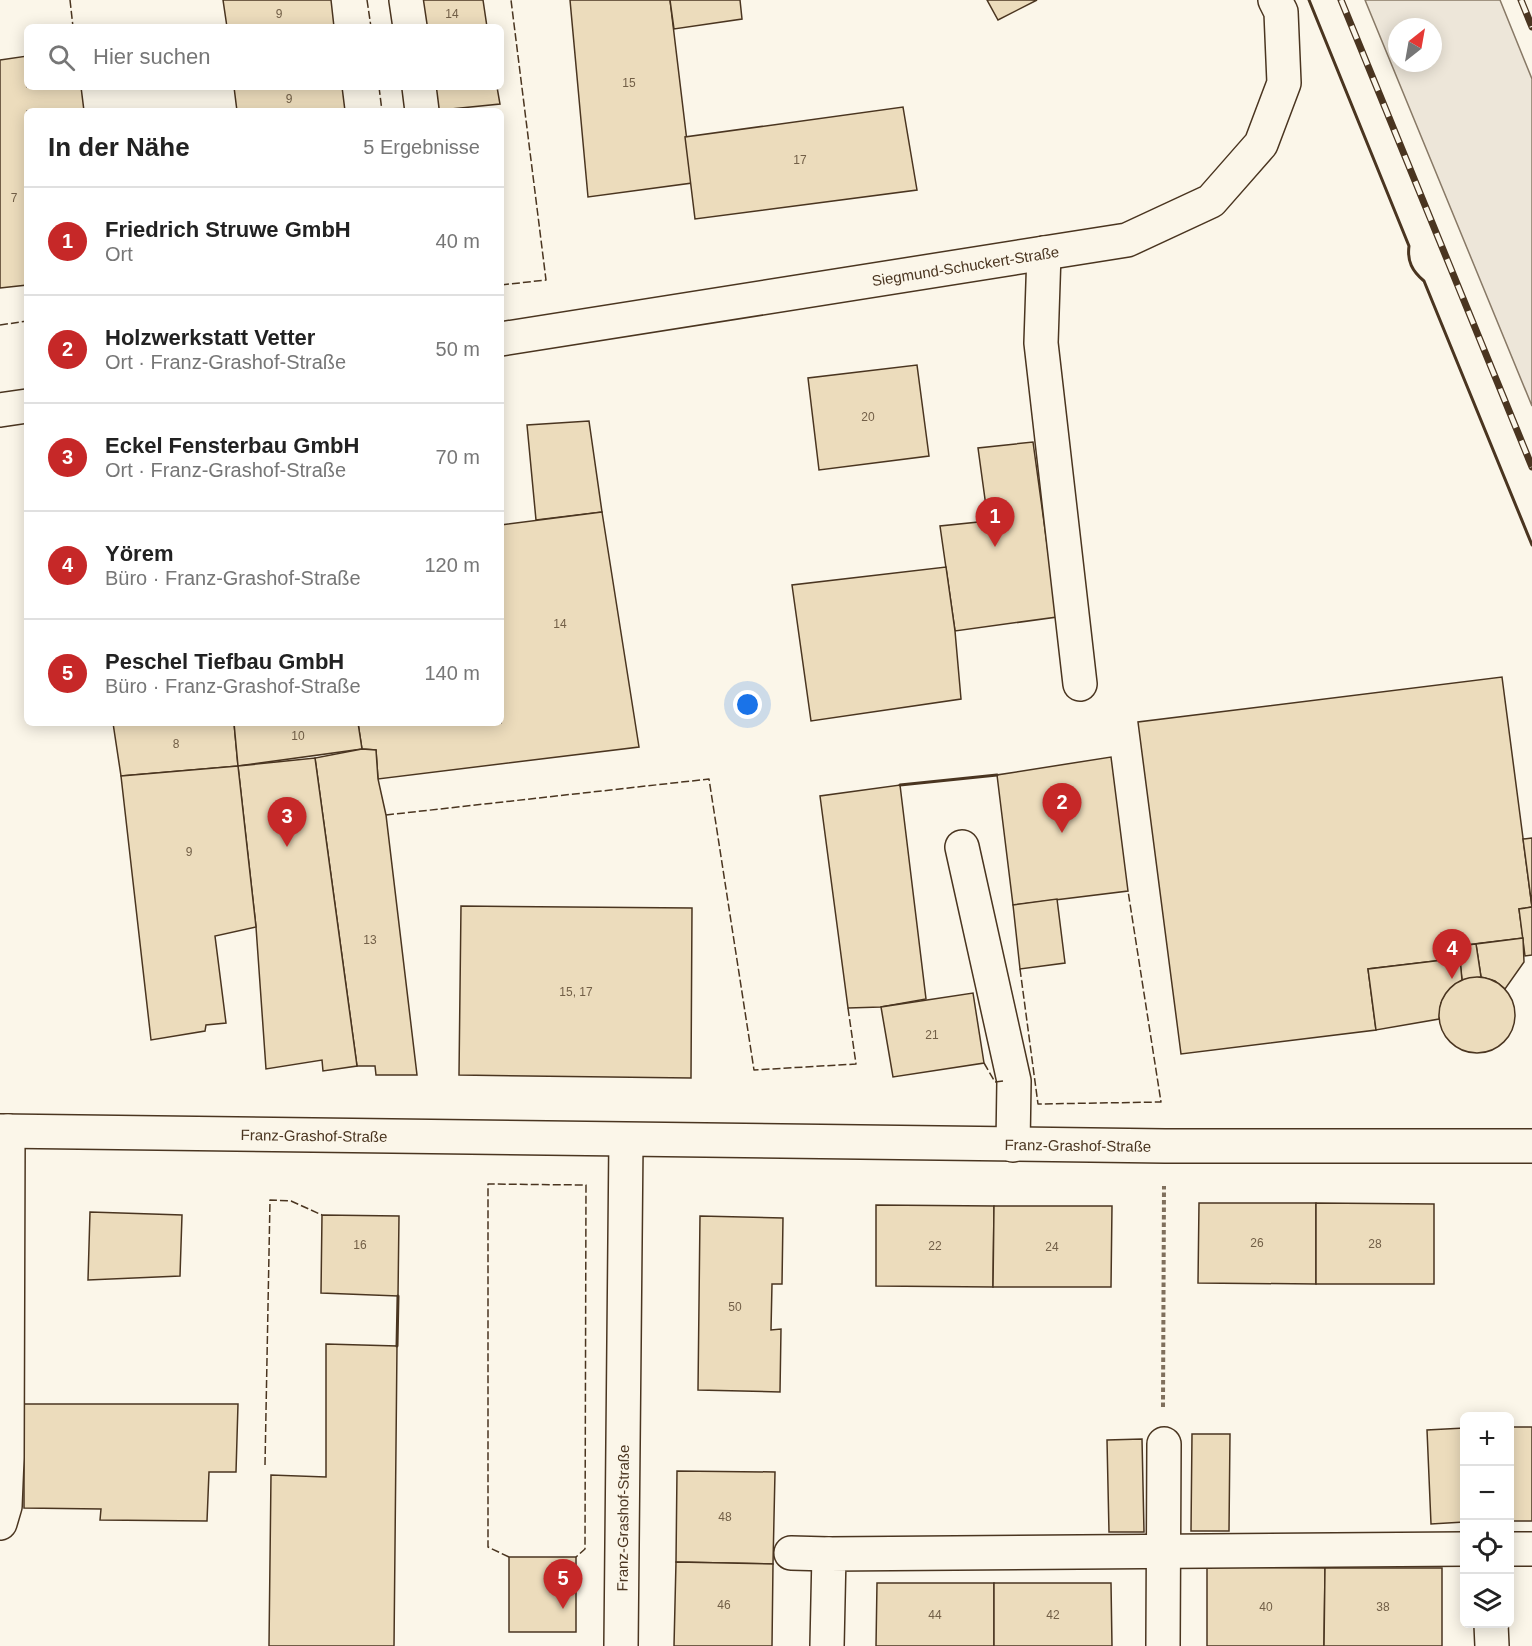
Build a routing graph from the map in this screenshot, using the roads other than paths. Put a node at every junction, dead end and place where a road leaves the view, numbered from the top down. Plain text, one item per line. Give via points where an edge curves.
1 (406, 0) edge
2 (1278, 6) edge
3 (410, 24) edge
4 (419, 90) edge
5 (422, 108) edge
6 (1044, 253) junction
7 (504, 339) edge
8 (24, 406) edge
9 (0, 410) edge
10 (1080, 684) dead end
11 (962, 847) dead end
12 (4, 1131) edge
13 (626, 1140) junction
14 (1013, 1144) junction
15 (1532, 1146) edge
16 (1164, 1444) dead end
17 (0, 1523) edge
18 (1460, 1549) edge
19 (1514, 1549) edge
20 (1532, 1549) edge
21 (1163, 1552) junction
22 (790, 1553) dead end
23 (829, 1554) junction
24 (1491, 1628) edge
25 (621, 1646) edge
26 (827, 1646) edge
27 (1163, 1646) edge
28 (1492, 1646) edge

1 - 3 street
2 - 6 street, Siegmund-Schuckert-Straße via 1284,82 1261,144 1211,201 1127,240
4 - 5 street
6 - 7 street, Siegmund-Schuckert-Straße
6 - 10 street via 1041,344
8 - 9 street
11 - 14 street via 1014,1081
12 - 13 street, Franz-Grashof-Straße
12 - 17 street via 7,1458 5,1506
13 - 14 street, Franz-Grashof-Straße
13 - 25 street, Franz-Grashof-Straße
14 - 15 street, Franz-Grashof-Straße
16 - 21 street
18 - 21 street
19 - 20 street
21 - 23 street
21 - 27 street
22 - 23 street
23 - 26 street
24 - 28 street

